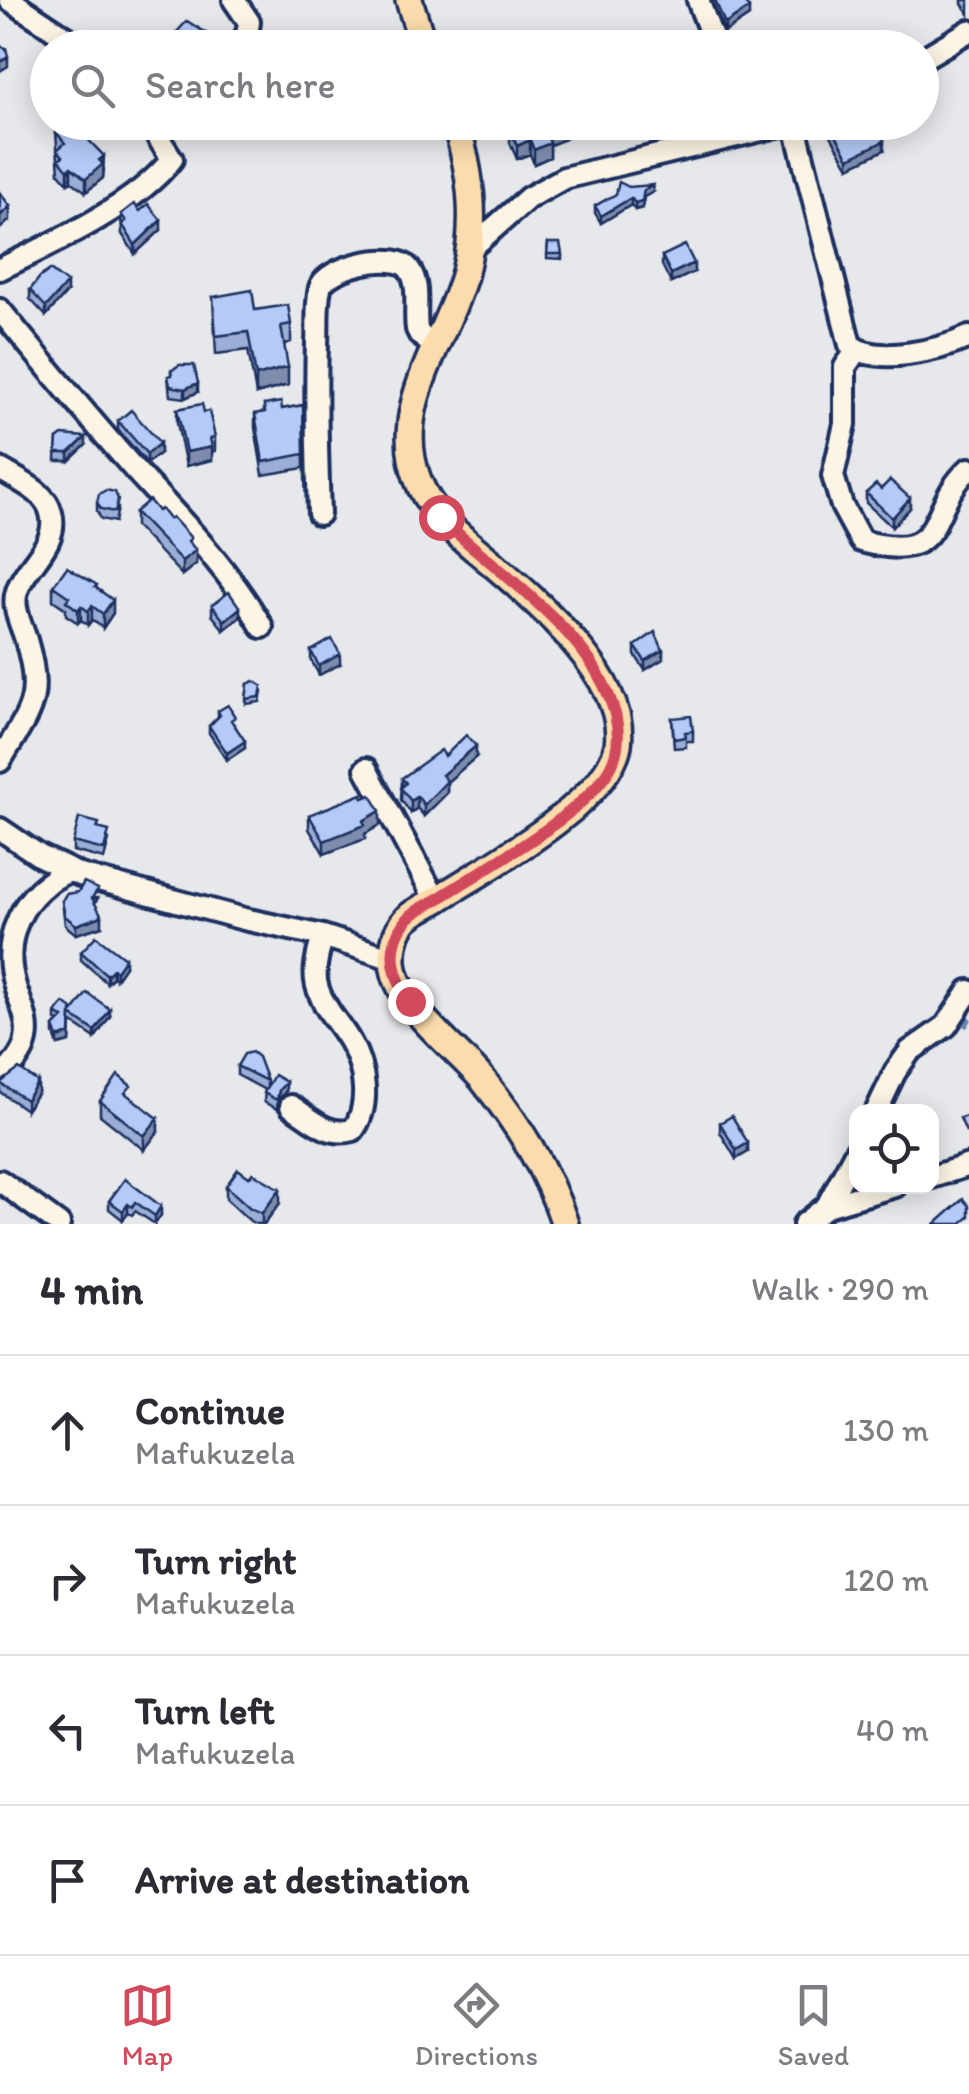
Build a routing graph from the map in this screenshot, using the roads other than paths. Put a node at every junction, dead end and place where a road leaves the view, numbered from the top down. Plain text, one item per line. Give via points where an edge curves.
1 (10, 0) edge
2 (234, 0) edge
3 (408, 0) edge
4 (698, 0) edge
5 (55, 30) edge
6 (248, 30) edge
7 (418, 30) edge
8 (709, 30) edge
9 (969, 31) edge
10 (939, 49) edge
11 (161, 140) edge
12 (459, 140) edge
13 (707, 140) edge
14 (798, 140) edge
15 (469, 250) junction
16 (0, 269) edge
17 (0, 310) edge
18 (969, 337) edge
19 (436, 347) junction
20 (857, 350) junction
21 (0, 468) edge
22 (969, 470) edge
23 (319, 514) dead end
24 (262, 627) dead end
25 (0, 760) edge
26 (366, 768) dead end
27 (0, 829) edge
28 (69, 870) junction
29 (436, 900) junction
30 (323, 936) junction
31 (393, 959) junction
32 (969, 991) edge
33 (0, 1078) edge
34 (880, 1104) edge
35 (291, 1106) dead end
36 (849, 1164) edge
37 (969, 1165) edge
38 (939, 1175) edge
39 (0, 1180) edge
40 (868, 1194) edge
41 (827, 1206) junction
42 (60, 1224) edge
43 (565, 1224) edge
44 (804, 1224) edge

1 - 5 street
2 - 6 street
3 - 7 main road
4 - 8 street
9 - 10 street
11 - 16 street via 172,159 160,174 70,236
12 - 15 main road via 472,216
13 - 15 street via 564,178 528,198
14 - 20 street via 847,336
15 - 19 main road
17 - 24 street via 190,530
18 - 20 street via 909,354
19 - 23 street via 417,330 416,286 402,263 358,265 322,282
19 - 29 main road via 411,418 412,460 424,494 588,662 607,690 618,740 610,769 596,787
20 - 22 street via 845,367 845,424 833,476 862,541 899,546 926,538
21 - 25 street via 42,496 52,512 52,532 16,592 36,688
26 - 29 street
27 - 28 street
28 - 30 street
28 - 33 street via 40,887 15,924 10,968 28,1031
29 - 31 main road via 407,918
30 - 31 street
30 - 35 street via 316,985 362,1070 364,1110 353,1130 342,1133
31 - 43 main road via 410,1001 514,1119 541,1162
32 - 34 street via 946,1026 910,1051
36 - 41 street
37 - 38 street
39 - 42 street
40 - 41 street
41 - 44 street

